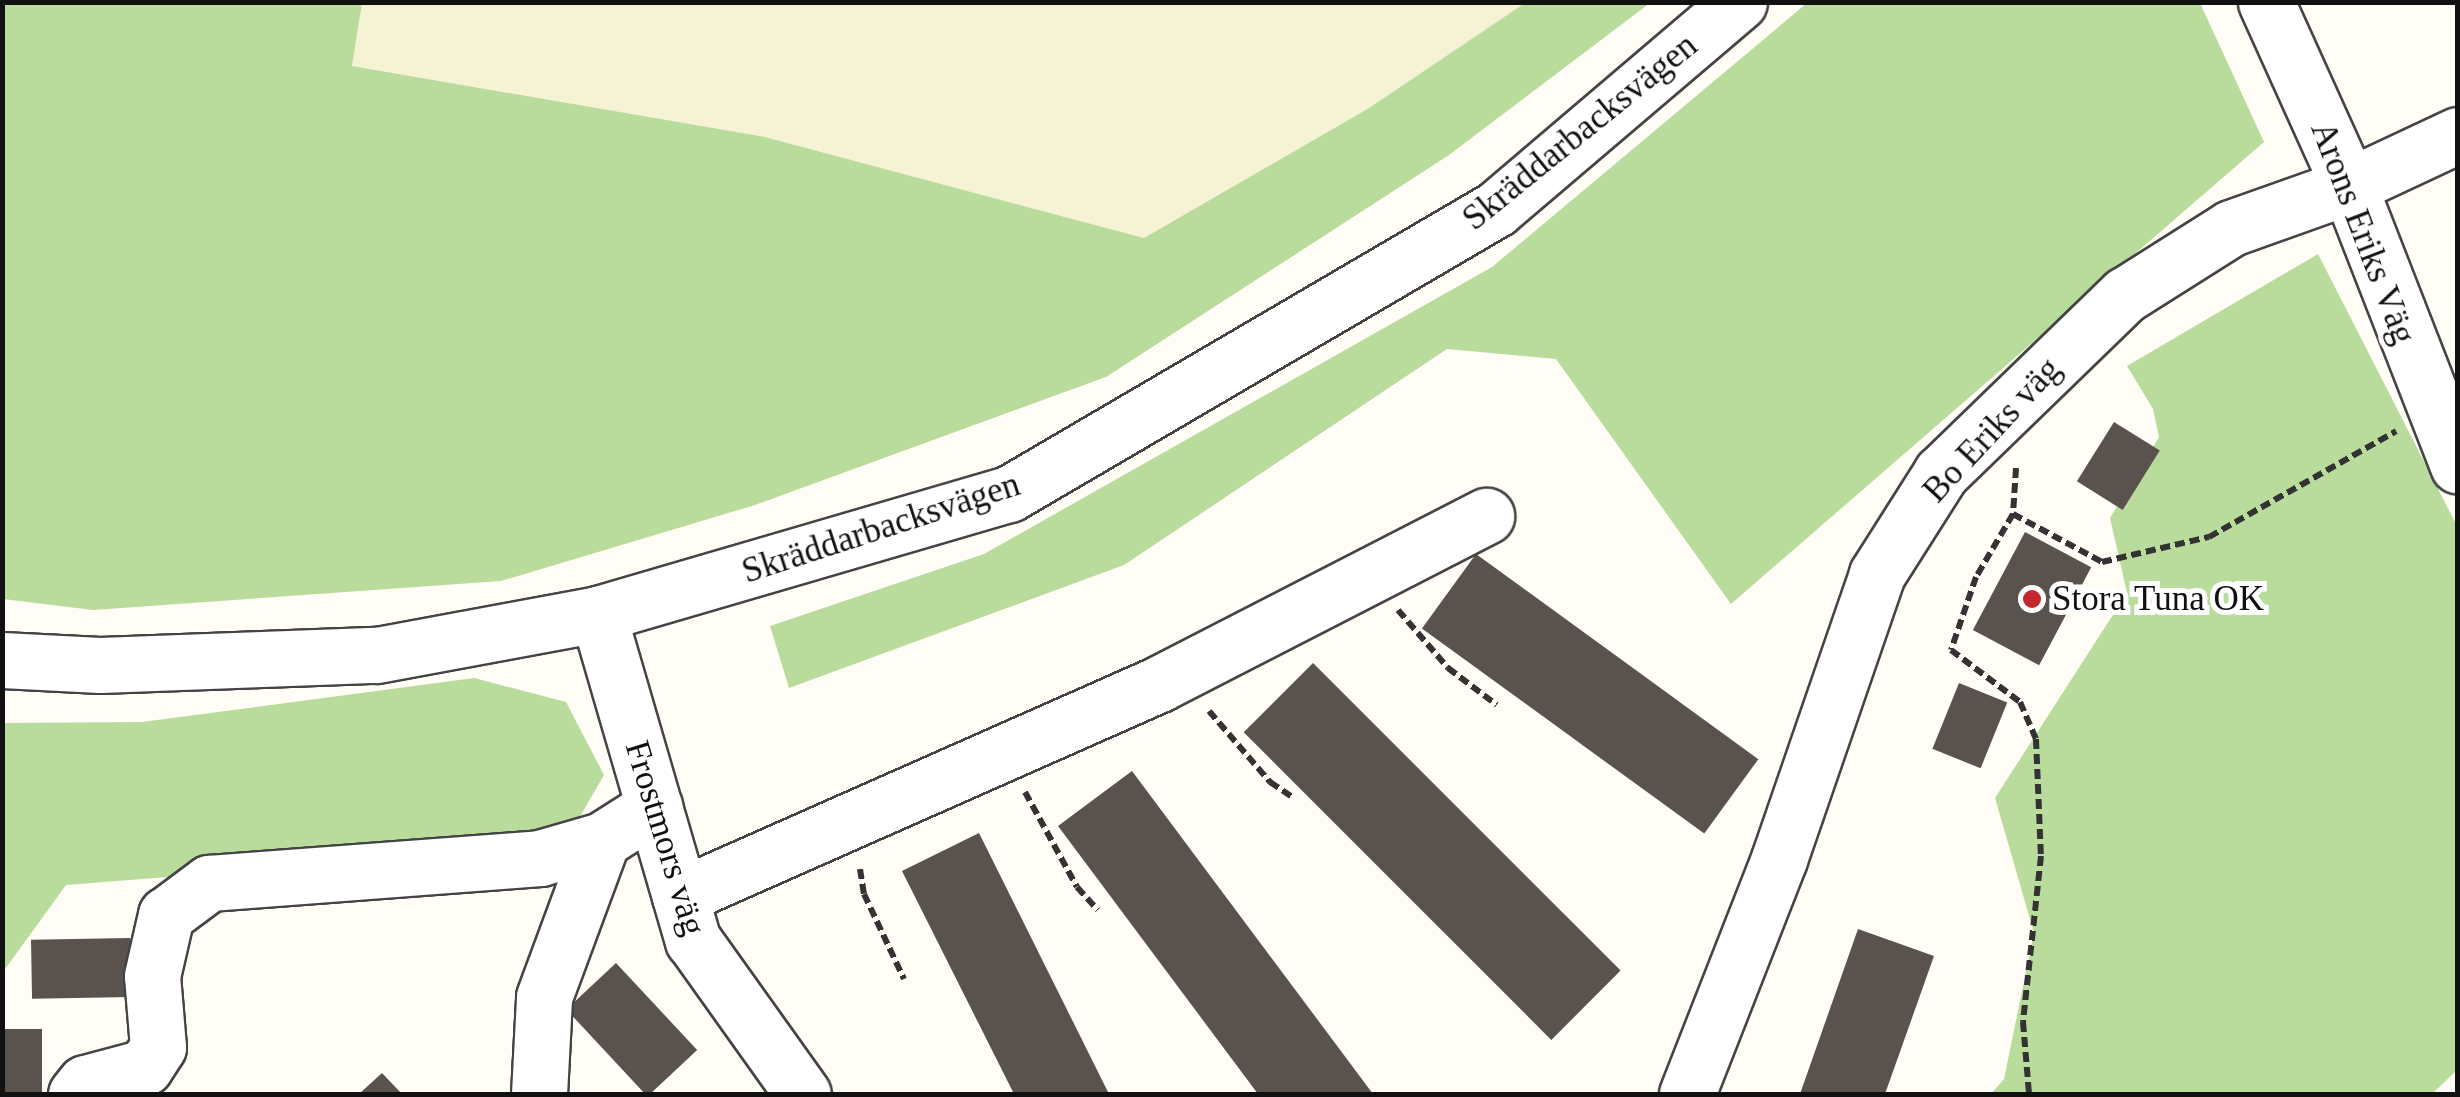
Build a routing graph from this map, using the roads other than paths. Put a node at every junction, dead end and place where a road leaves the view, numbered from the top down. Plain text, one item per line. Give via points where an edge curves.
1 (1739, 2) edge
2 (2266, 2) edge
3 (2458, 135) edge
4 (2349, 186) junction
5 (2458, 465) edge
6 (1486, 516) dead end
7 (598, 614) junction
8 (2, 660) edge
9 (654, 808) junction
10 (602, 840) junction
11 (680, 896) junction
12 (76, 1094) edge
13 (540, 1094) edge
14 (803, 1094) edge
15 (1688, 1094) edge

1 - 7 street, Skräddarbacksvägen via 1496,209 1009,494
2 - 4 street, Arons Eriks Väg
3 - 4 street, Bo Eriks väg
4 - 5 street, Arons Eriks Väg
4 - 15 street, Bo Eriks väg via 2232,228 2125,295 1942,473 1877,574
6 - 11 street via 1009,754
7 - 8 street, Skräddarbacksvägen via 377,655 100,665
7 - 9 street, Frostmors väg
9 - 10 street
9 - 11 street, Frostmors väg
10 - 12 street via 540,858 209,884 166,915 152,976 158,1047 145,1066 85,1083
10 - 13 street via 544,996
11 - 14 street, Frostmors väg via 693,940

